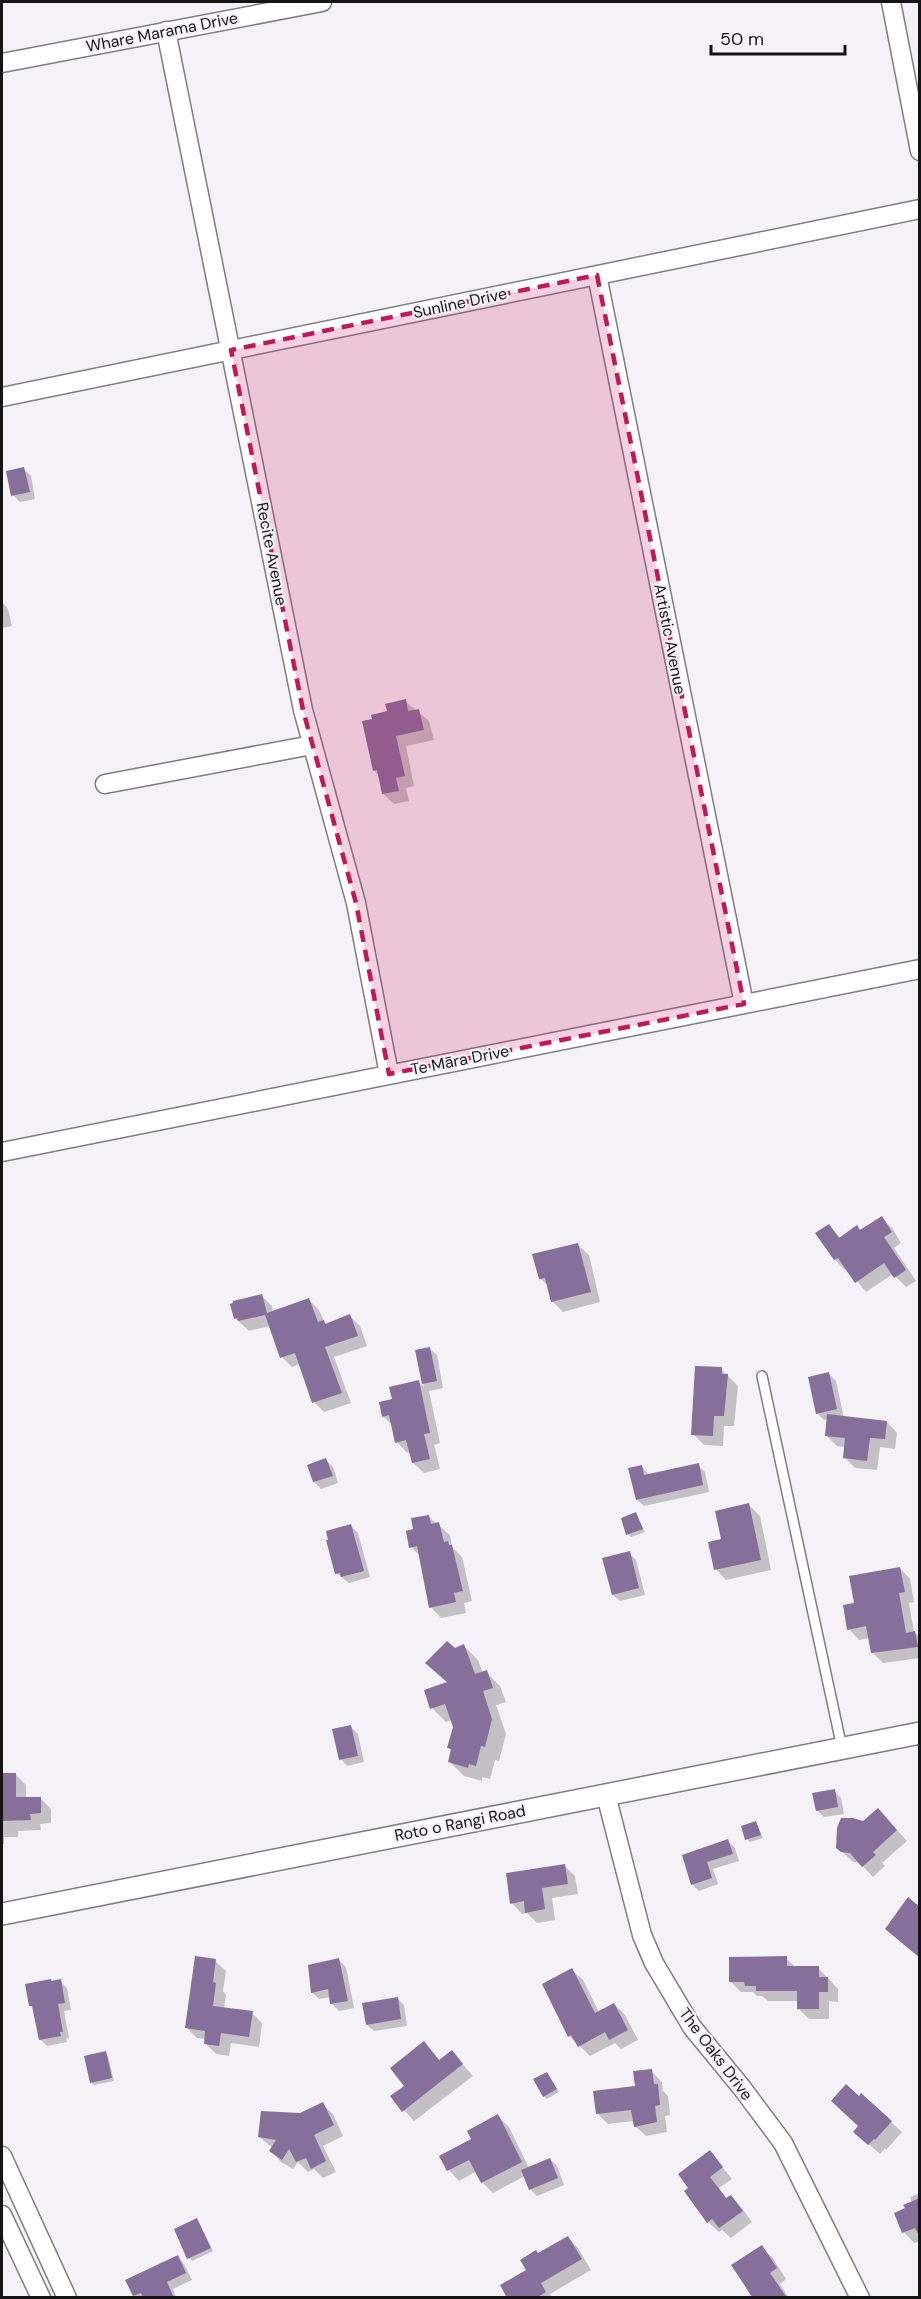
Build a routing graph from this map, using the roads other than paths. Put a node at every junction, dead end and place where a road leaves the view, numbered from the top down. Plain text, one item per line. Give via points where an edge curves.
1 (322, 2) edge
2 (891, 2) edge
3 (166, 32) junction
4 (2, 63) edge
5 (920, 151) edge
6 (920, 209) edge
7 (597, 275) junction
8 (231, 350) junction
9 (2, 398) edge
10 (312, 745) junction
11 (105, 784) dead end
12 (920, 969) edge
13 (744, 1004) junction
14 (389, 1074) junction
15 (2, 1152) edge
16 (762, 1376) dead end
17 (920, 1733) edge
18 (842, 1748) junction
19 (606, 1795) junction
20 (2, 1914) edge
21 (2, 2156) edge
22 (2, 2215) edge
23 (41, 2298) edge
24 (67, 2298) edge
25 (860, 2298) edge

1 - 3 street, Whare Marama Drive
2 - 5 street
3 - 4 street, Whare Marama Drive
3 - 8 street, Recite Avenue
6 - 7 street, Sunline Drive
7 - 8 street, Sunline Drive
7 - 13 street, Artistic Avenue
8 - 9 street, Sunline Drive
8 - 10 street, Recite Avenue
10 - 11 street
10 - 14 street, Recite Avenue via 356,903
12 - 13 street, Te Māra Drive
13 - 14 street, Te Māra Drive
14 - 15 street, Te Māra Drive
16 - 18 lane
17 - 18 street, Roto o Rangi Road
18 - 19 street, Roto o Rangi Road
19 - 20 street, Roto o Rangi Road
19 - 25 street, The Oaks Drive via 642,1935 654,1963 684,2015 783,2143
21 - 24 street
22 - 23 street

